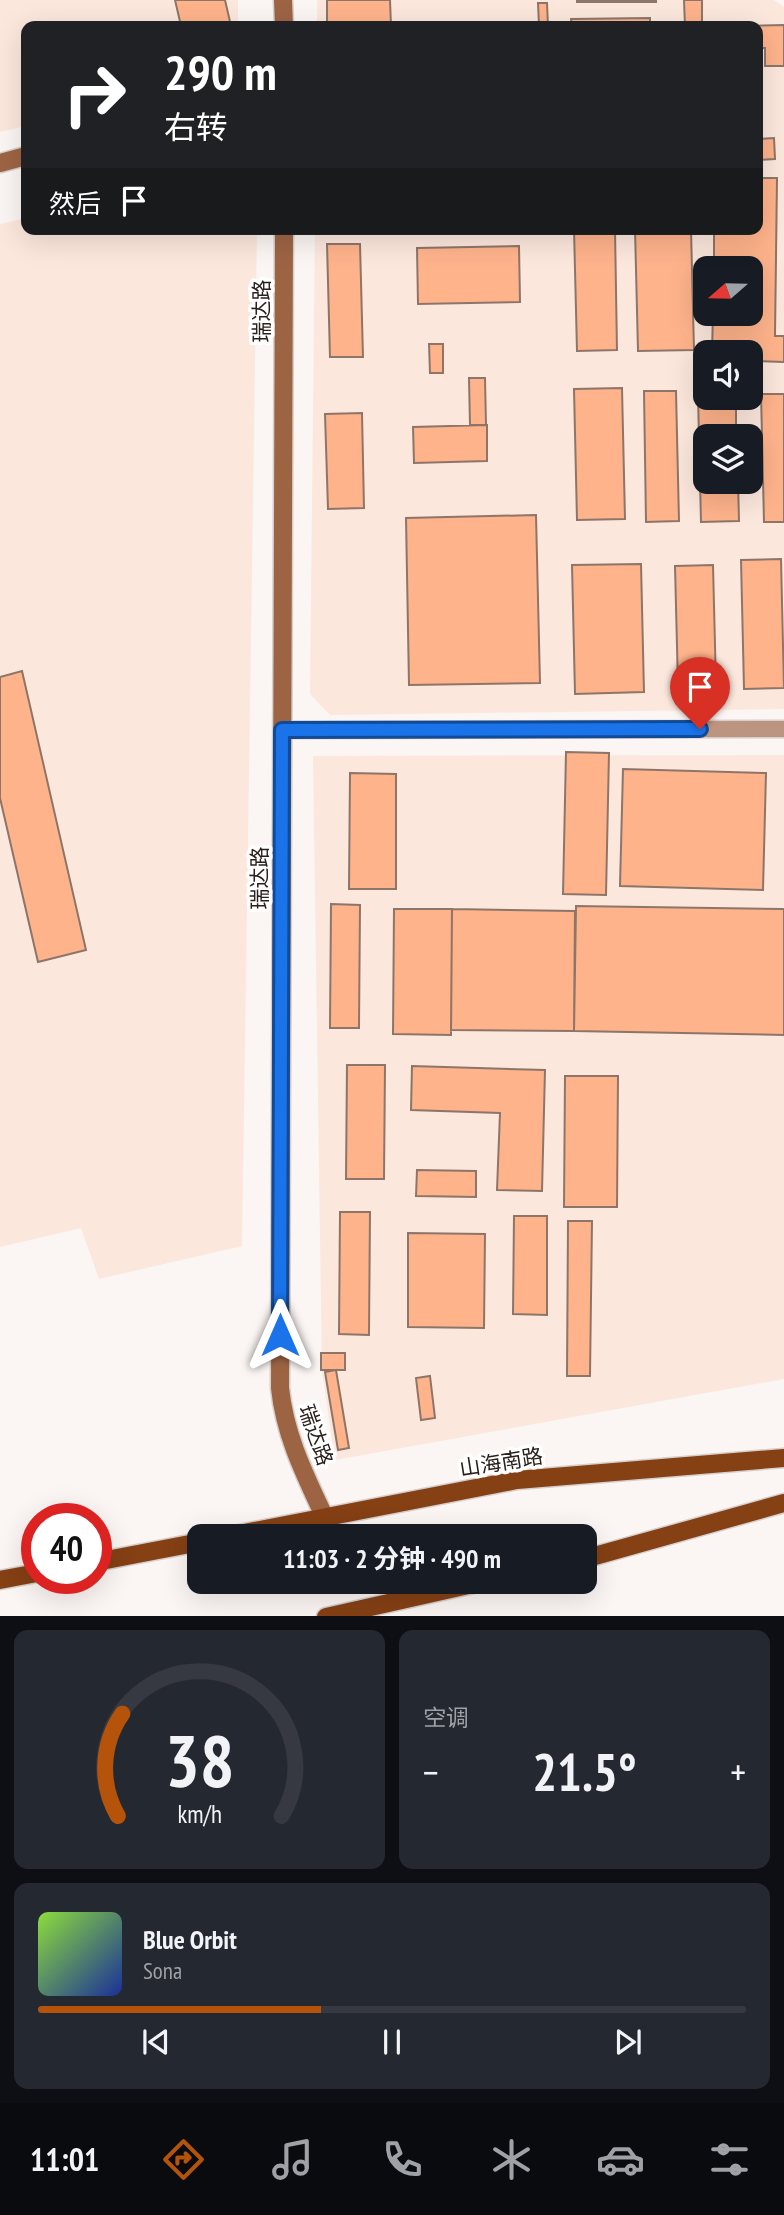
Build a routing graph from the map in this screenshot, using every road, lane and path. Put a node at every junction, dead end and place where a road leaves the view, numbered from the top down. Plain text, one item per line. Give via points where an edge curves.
1 (283, 0) edge
2 (284, 21) edge
3 (21, 157) edge
4 (0, 163) edge
5 (284, 235) edge
6 (784, 729) edge
7 (282, 730) junction
8 (784, 1458) edge
9 (784, 1503) edge
10 (325, 1518) junction
11 (293, 1524) edge
12 (187, 1544) edge
13 (597, 1555) edge
14 (112, 1559) edge
15 (21, 1576) edge
16 (0, 1580) edge
17 (427, 1594) edge
18 (326, 1616) edge

1 - 2 street
3 - 4 street
5 - 7 street, 瑞达路
6 - 7 street
7 - 10 street, 瑞达路 via 280,1388 292,1446
8 - 10 main road, 山海南路 via 517,1480
9 - 13 main road
10 - 11 main road, 山海南路
12 - 14 main road
15 - 16 main road
17 - 18 main road

